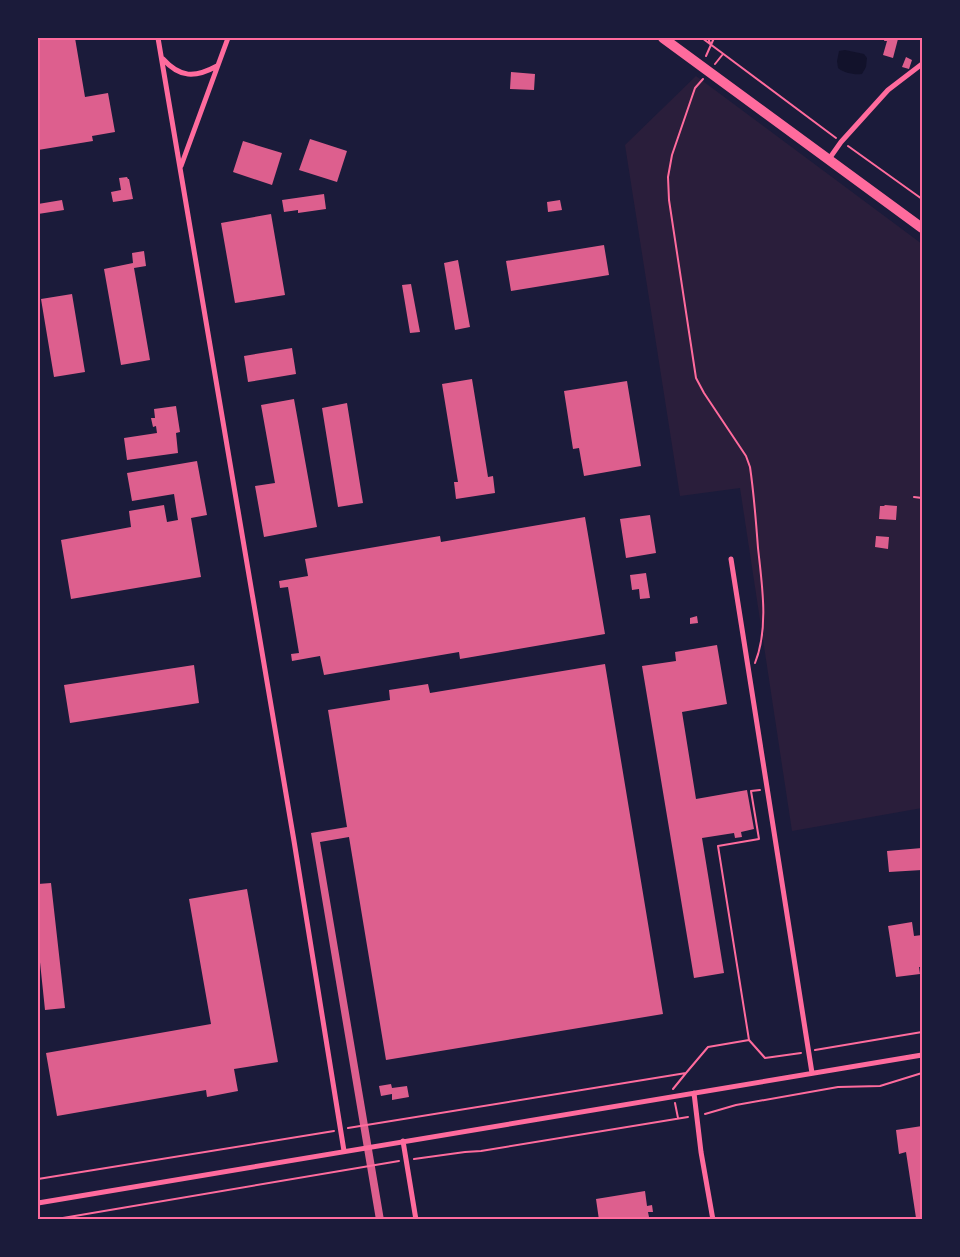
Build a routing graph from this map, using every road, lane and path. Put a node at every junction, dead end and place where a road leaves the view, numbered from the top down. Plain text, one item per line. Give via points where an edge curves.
1 (158, 38) edge
2 (228, 38) edge
3 (663, 38) edge
4 (702, 38) edge
5 (708, 38) edge
6 (714, 38) edge
7 (711, 44) junction
8 (162, 58) junction
9 (922, 64) edge
10 (700, 65) junction
11 (218, 66) junction
12 (709, 71) junction
13 (841, 142) junction
14 (828, 159) junction
15 (180, 168) junction
16 (922, 199) edge
17 (922, 228) edge
18 (914, 498) dead end
19 (922, 498) edge
20 (731, 559) dead end
21 (748, 669) junction
22 (767, 789) junction
23 (922, 1032) edge
24 (749, 1040) junction
25 (809, 1051) junction
26 (922, 1055) edge
27 (812, 1073) junction
28 (922, 1073) edge
29 (694, 1093) junction
30 (697, 1116) junction
31 (340, 1129) junction
32 (403, 1141) junction
33 (344, 1151) junction
34 (406, 1160) junction
35 (38, 1179) edge
36 (38, 1203) edge
37 (52, 1220) edge
38 (416, 1220) edge
39 (713, 1220) edge

1 - 8 street
2 - 11 street
3 - 10 main road
4 - 7 path
5 - 7 path
6 - 7 path
7 - 10 path
7 - 13 path
8 - 11 street via 174,70 188,75
8 - 15 street
9 - 13 street via 888,90
10 - 12 main road
11 - 15 street
12 - 14 main road
12 - 21 path via 695,88 672,155 668,192 696,378 750,467 763,617 760,650 754,665
13 - 14 street
13 - 16 path
14 - 17 main road
15 - 31 street
18 - 19 path
20 - 21 street
21 - 22 street
22 - 24 path via 751,791 759,839 718,846
22 - 25 street
23 - 25 path
24 - 25 path via 765,1058
24 - 31 path via 708,1047 686,1072
25 - 27 street
26 - 27 street
27 - 29 street
28 - 30 path via 880,1086 838,1087 736,1105
29 - 30 street
29 - 32 street
30 - 34 path
30 - 39 street
31 - 33 street
31 - 35 path
32 - 33 street
32 - 34 street
33 - 36 street
34 - 37 path
34 - 38 street

